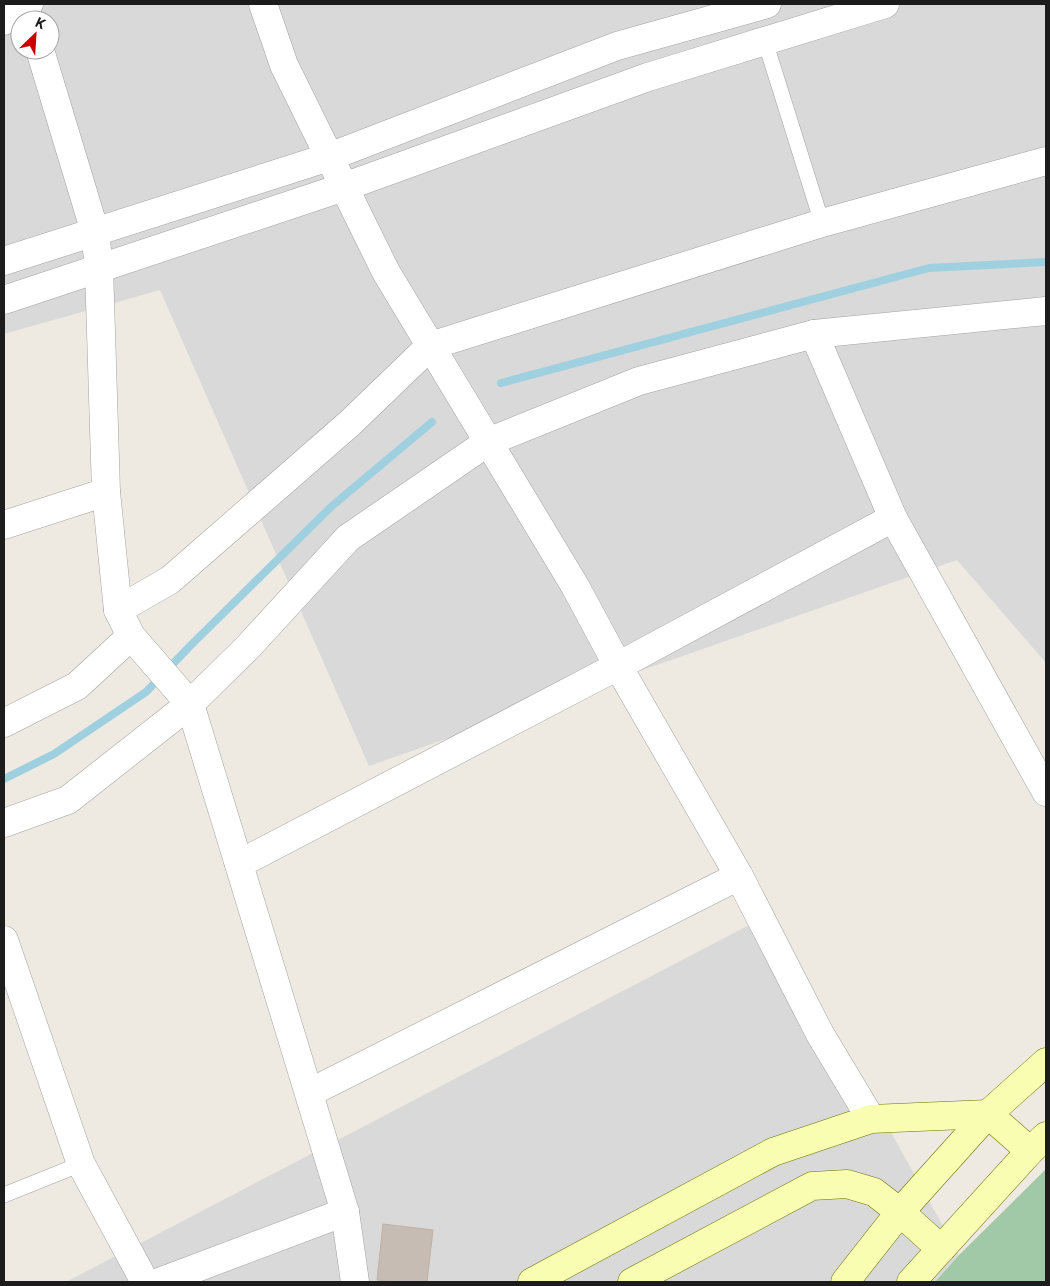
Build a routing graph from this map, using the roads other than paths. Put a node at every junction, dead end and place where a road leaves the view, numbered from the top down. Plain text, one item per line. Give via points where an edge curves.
1 (263, 4) edge
2 (767, 4) edge
3 (885, 4) edge
4 (765, 41) junction
5 (43, 60) edge
6 (329, 157) junction
7 (1046, 161) edge
8 (344, 187) junction
9 (822, 223) junction
10 (95, 232) junction
11 (4, 261) edge
12 (99, 268) junction
13 (4, 300) edge
14 (1046, 311) edge
15 (814, 334) junction
16 (430, 346) junction
17 (488, 442) junction
18 (106, 492) junction
19 (892, 518) junction
20 (4, 525) edge
21 (118, 610) junction
22 (131, 636) junction
23 (618, 666) junction
24 (190, 704) junction
25 (4, 723) edge
26 (1046, 792) edge
27 (4, 823) edge
28 (239, 864) junction
29 (739, 876) junction
30 (4, 940) edge
31 (1046, 1062) edge
32 (309, 1093) junction
33 (988, 1114) junction
34 (871, 1119) junction
35 (1038, 1144) edge
36 (81, 1164) junction
37 (4, 1195) edge
38 (345, 1212) junction
39 (900, 1212) junction
40 (941, 1249) junction
41 (145, 1282) edge
42 (159, 1282) edge
43 (355, 1282) edge
44 (532, 1282) edge
45 (632, 1282) edge
46 (845, 1282) edge
47 (911, 1282) edge

1 - 6 street via 284,65
2 - 6 street via 617,46
3 - 4 street
4 - 8 street via 648,77
4 - 9 lane
5 - 10 street
6 - 8 street
6 - 10 street
7 - 9 street
8 - 12 street
8 - 16 street via 386,272
9 - 16 street
10 - 11 street
10 - 12 street
12 - 13 street
12 - 18 street
14 - 15 street
15 - 17 street via 639,381
15 - 19 street
16 - 17 street
16 - 21 street via 350,423 170,580
17 - 23 street
17 - 24 street via 348,538 248,647
18 - 20 street
18 - 21 street
19 - 23 street
19 - 26 street
21 - 22 street
22 - 24 street
22 - 25 street via 77,686
23 - 28 street
23 - 29 street
24 - 27 street via 68,800
24 - 28 street
28 - 32 street
29 - 32 street
29 - 34 street via 820,1034
30 - 36 street
31 - 33 main road
32 - 38 street
33 - 34 main road
33 - 35 main road
33 - 39 main road
34 - 44 main road via 773,1152
35 - 40 main road
36 - 37 lane
36 - 41 street
38 - 42 street
38 - 43 street
39 - 40 main road
39 - 45 main road via 874,1192 847,1184 812,1186
39 - 46 main road
40 - 47 main road

